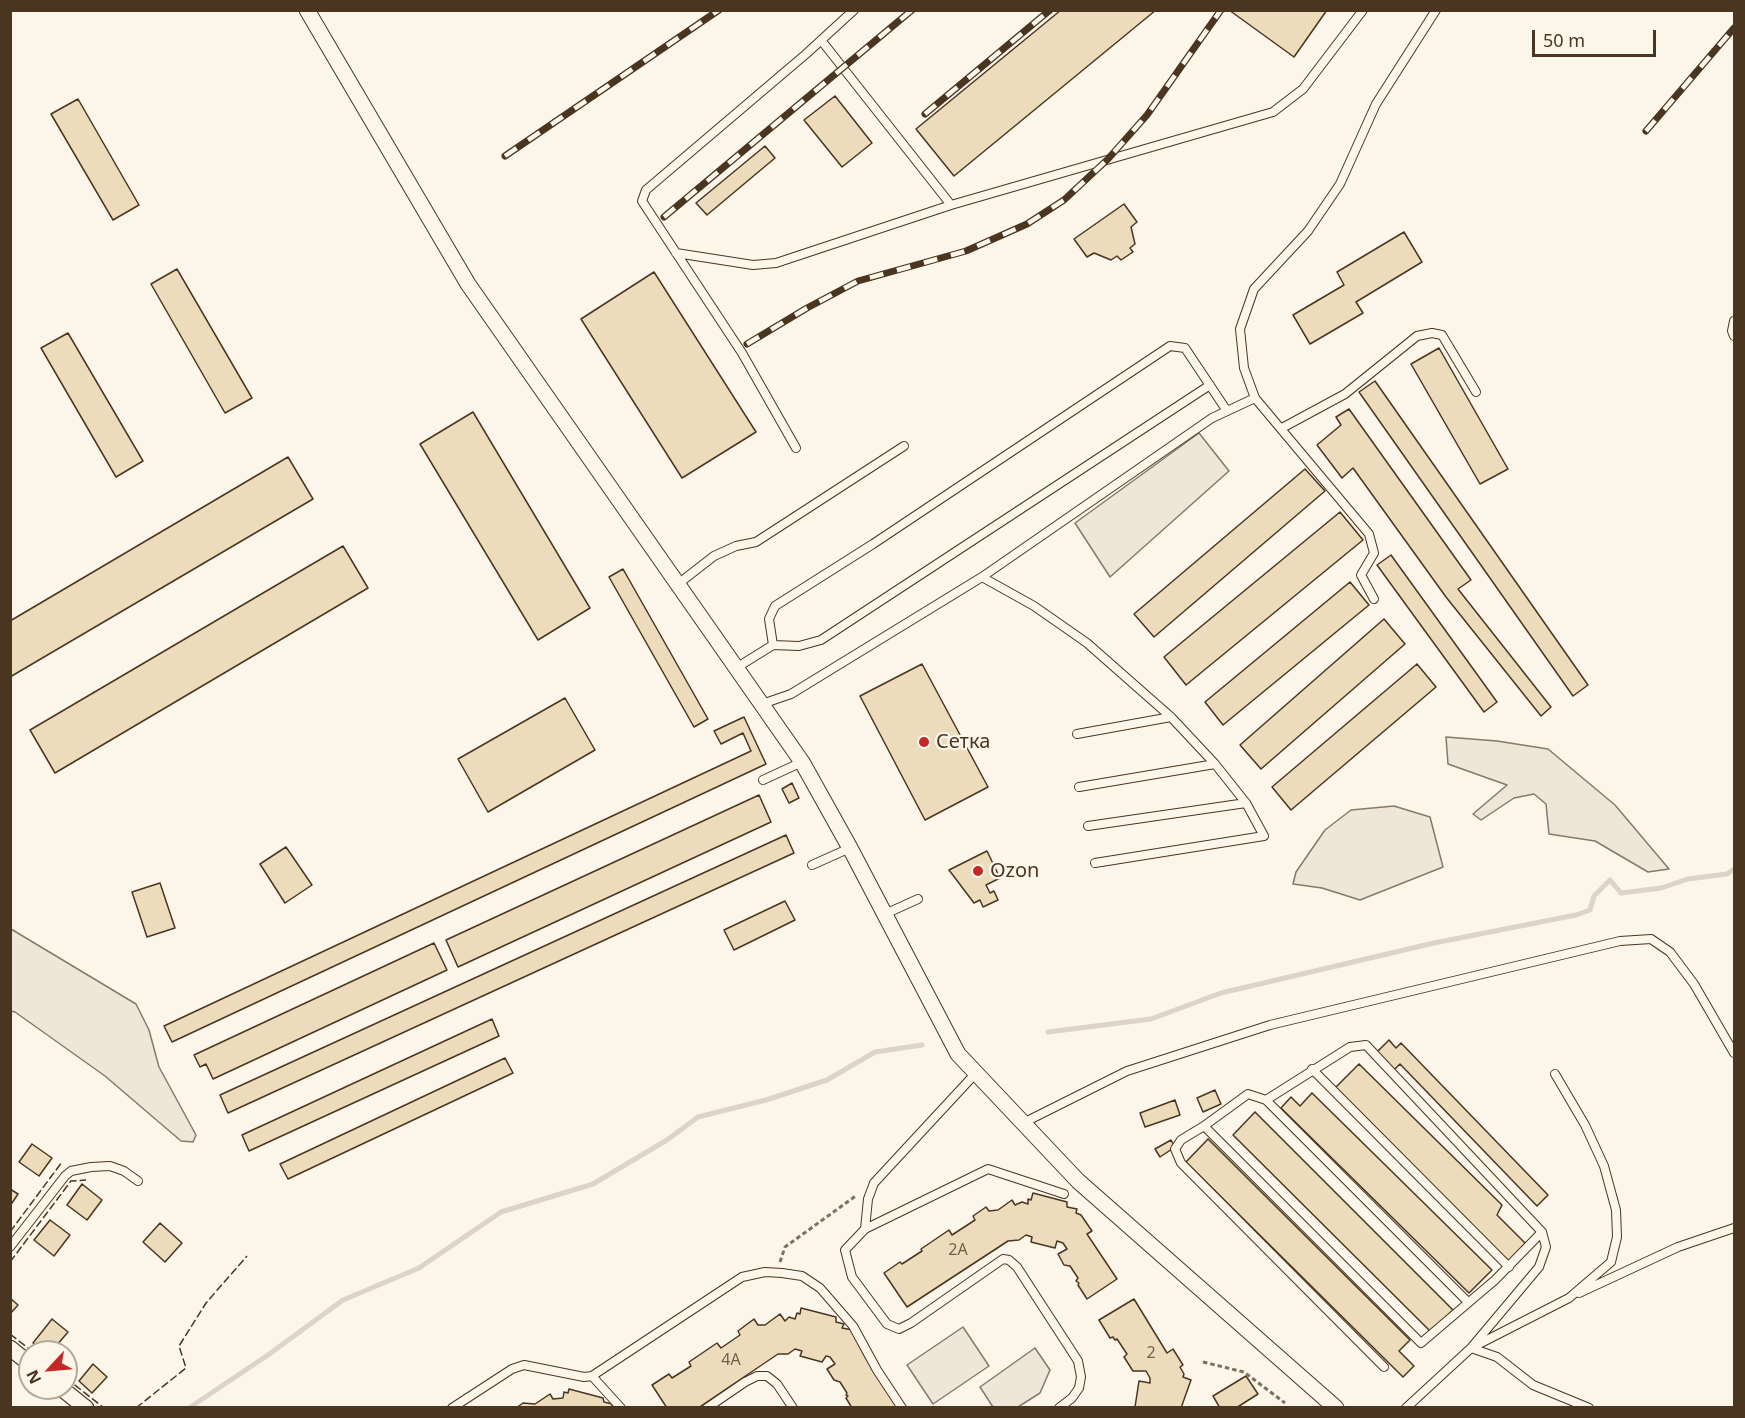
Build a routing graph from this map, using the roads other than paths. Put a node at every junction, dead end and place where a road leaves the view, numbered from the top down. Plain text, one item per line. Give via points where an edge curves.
1 (307, 10) edge
2 (854, 10) edge
3 (1363, 10) edge
4 (1436, 10) edge
5 (821, 40) junction
6 (951, 205) junction
7 (676, 253) junction
8 (1734, 321) edge
9 (1734, 336) edge
10 (1210, 385) junction
11 (1476, 392) dead end
12 (1255, 398) junction
13 (1227, 411) junction
14 (1282, 428) junction
15 (904, 446) dead end
16 (796, 448) dead end
17 (982, 577) junction
18 (678, 584) junction
19 (1374, 599) dead end
20 (773, 645) junction
21 (736, 668) junction
22 (762, 704) junction
23 (1171, 717) junction
24 (1077, 734) dead end
25 (802, 762) junction
26 (1215, 764) junction
27 (763, 780) dead end
28 (1079, 787) dead end
29 (1246, 803) junction
30 (1088, 826) dead end
31 (850, 848) junction
32 (1095, 863) dead end
33 (812, 865) dead end
34 (918, 899) dead end
35 (885, 914) junction
36 (1734, 1053) edge
37 (1312, 1069) junction
38 (975, 1074) junction
39 (1555, 1074) dead end
40 (1266, 1100) junction
41 (1023, 1123) junction
42 (1204, 1126) junction
43 (138, 1181) dead end
44 (1064, 1194) dead end
45 (1734, 1228) edge
46 (865, 1229) junction
47 (1542, 1232) junction
48 (10, 1247) edge
49 (1509, 1267) junction
50 (1569, 1298) junction
51 (1468, 1302) junction
52 (1471, 1348) junction
53 (1383, 1367) dead end
54 (592, 1376) junction
55 (452, 1407) edge
56 (621, 1407) edge
57 (707, 1407) edge
58 (793, 1407) edge
59 (902, 1407) edge
60 (1059, 1407) edge
61 (1334, 1407) edge
62 (1406, 1407) edge
63 (1589, 1407) edge

1 - 18 street via 468,284
2 - 5 lane
3 - 6 lane via 1303,89 1274,112
4 - 12 lane via 1376,104 1340,184 1308,231 1254,288 1240,329 1244,368
5 - 6 lane
5 - 7 lane via 646,190 642,201
6 - 7 lane via 776,263 753,265
7 - 16 lane via 742,353
8 - 9 lane
10 - 13 lane
10 - 20 lane via 821,640 799,646
10 - 20 lane via 1185,348 1170,346 775,606 769,619
11 - 14 lane via 1442,335 1432,333 1417,336 1345,394
12 - 13 lane
12 - 14 lane
13 - 17 lane
14 - 19 lane via 1369,534 1374,553 1361,575
15 - 18 lane via 756,542 714,556
17 - 22 lane via 791,694
17 - 23 lane via 1034,606 1086,643
18 - 21 street
20 - 21 lane
21 - 22 street
22 - 25 street
23 - 24 lane
23 - 26 lane
25 - 27 lane
25 - 31 street
26 - 28 lane
26 - 29 lane
29 - 30 lane
29 - 32 lane via 1264,836
31 - 33 lane
31 - 35 street
34 - 35 lane
35 - 38 street via 958,1054
36 - 41 lane via 1694,984 1670,952 1651,939 1620,941 1270,1025 1127,1071
37 - 40 lane
37 - 47 lane via 1350,1047 1366,1045
37 - 49 lane
38 - 41 street
38 - 46 lane via 874,1184
39 - 50 lane via 1586,1125 1604,1166 1616,1210 1617,1237 1611,1262
40 - 42 lane via 1248,1094
40 - 51 lane
41 - 61 street via 1078,1181
42 - 51 lane via 1421,1342
42 - 53 lane via 1181,1140 1175,1149 1181,1163
43 - 48 lane via 110,1166 72,1171
44 - 46 lane via 988,1169
45 - 50 lane via 1678,1247
46 - 60 lane via 845,1250 852,1277 887,1324 899,1329 1003,1259 1017,1267 1078,1361 1079,1388
47 - 49 lane
47 - 52 lane via 1546,1247 1539,1268
49 - 51 lane
50 - 52 lane
52 - 62 lane
52 - 63 lane via 1497,1357 1533,1385
54 - 55 lane via 524,1365
54 - 56 lane
54 - 59 lane via 742,1277 777,1272 802,1276 820,1288 853,1326
57 - 58 lane via 745,1382 767,1376

